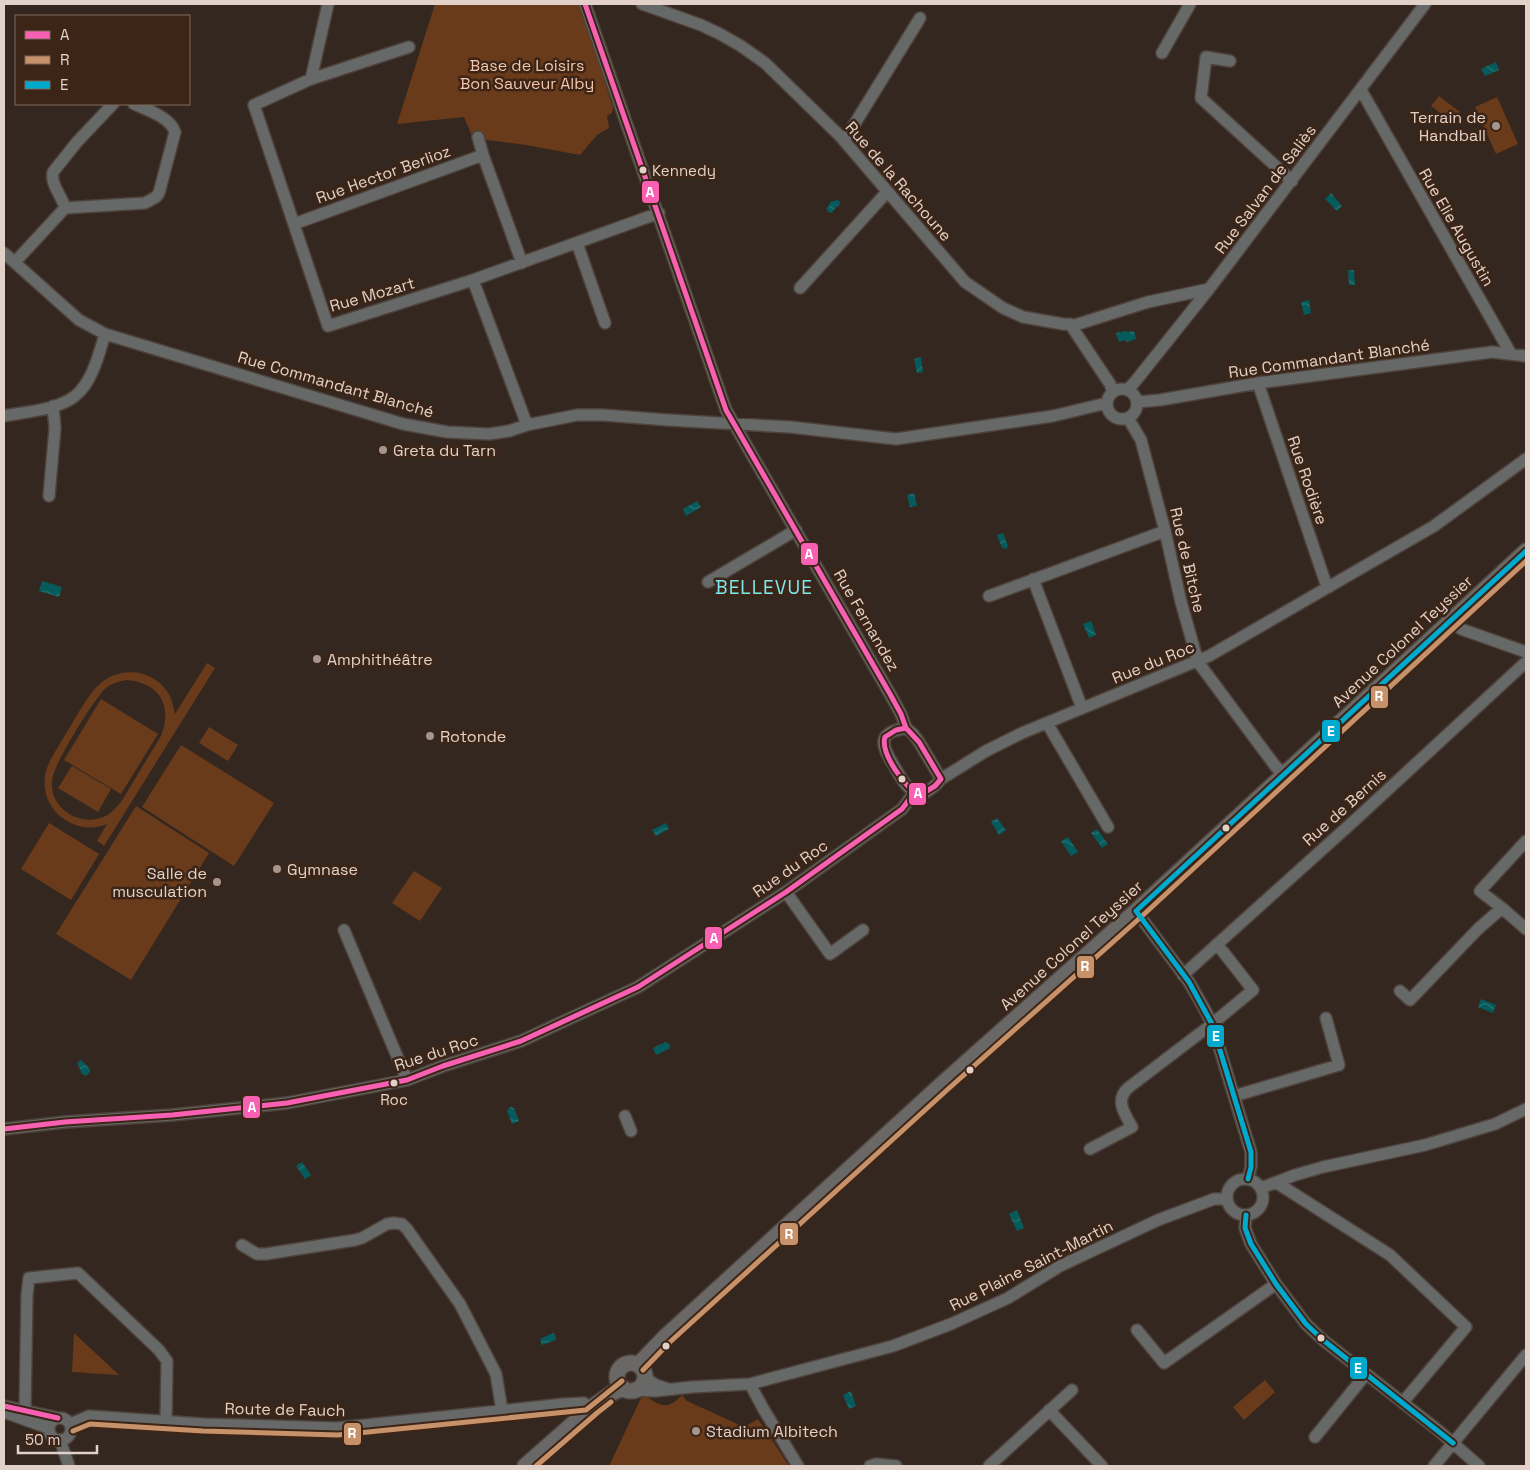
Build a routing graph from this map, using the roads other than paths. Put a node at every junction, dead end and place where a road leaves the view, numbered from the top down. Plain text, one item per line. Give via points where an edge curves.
1 (328, 4) edge
2 (585, 4) edge
3 (642, 4) edge
4 (1190, 4) edge
5 (1425, 4) edge
6 (920, 18) dead end
7 (409, 47) dead end
8 (1162, 53) dead end
9 (1230, 61) dead end
10 (311, 79) junction
11 (1360, 90) junction
12 (112, 105) edge
13 (136, 105) edge
14 (478, 137) dead end
15 (844, 141) junction
16 (483, 155) junction
17 (1292, 180) junction
18 (887, 192) junction
19 (65, 208) junction
20 (658, 213) junction
21 (294, 224) junction
22 (577, 243) junction
23 (4, 253) edge
24 (14, 262) junction
25 (522, 263) junction
26 (473, 280) junction
27 (800, 288) dead end
28 (1209, 289) junction
29 (605, 323) dead end
30 (1070, 324) junction
31 (105, 334) junction
32 (1511, 354) junction
33 (1526, 356) edge
34 (1258, 383) junction
35 (1127, 390) junction
36 (1110, 397) junction
37 (1137, 402) junction
38 (53, 406) junction
39 (4, 416) edge
40 (1128, 418) junction
41 (733, 424) junction
42 (527, 425) junction
43 (1526, 459) edge
44 (49, 496) dead end
45 (796, 530) junction
46 (1165, 531) junction
47 (1526, 551) edge
48 (1032, 579) junction
49 (708, 582) dead end
50 (1329, 587) junction
51 (989, 596) dead end
52 (1450, 621) junction
53 (1526, 652) edge
54 (1198, 662) junction
55 (1526, 662) edge
56 (1082, 708) junction
57 (1047, 723) junction
58 (906, 728) junction
59 (1284, 773) junction
60 (941, 779) junction
61 (914, 793) junction
62 (1108, 827) dead end
63 (1526, 841) edge
64 (786, 892) junction
65 (1502, 908) junction
66 (1136, 911) junction
67 (1526, 929) edge
68 (344, 930) dead end
69 (863, 930) dead end
70 (1217, 944) junction
71 (1183, 974) junction
72 (1400, 991) dead end
73 (1326, 1018) dead end
74 (1212, 1024) junction
75 (408, 1080) junction
76 (1234, 1096) junction
77 (1526, 1109) edge
78 (625, 1116) dead end
79 (4, 1129) edge
80 (631, 1131) dead end
81 (1090, 1149) dead end
82 (1248, 1179) junction
83 (1277, 1183) junction
84 (1261, 1188) junction
85 (1227, 1199) junction
86 (1246, 1214) junction
87 (242, 1245) dead end
88 (1276, 1284) junction
89 (1136, 1330) dead end
90 (1526, 1356) edge
91 (641, 1371) junction
92 (1366, 1374) junction
93 (625, 1384) junction
94 (750, 1384) junction
95 (669, 1390) junction
96 (1072, 1390) dead end
97 (1403, 1402) junction
98 (584, 1403) junction
99 (4, 1406) edge
100 (1049, 1410) junction
101 (25, 1411) junction
102 (502, 1411) junction
103 (4, 1412) edge
104 (58, 1418) junction
105 (166, 1421) junction
106 (70, 1424) junction
107 (572, 1426) junction
108 (48, 1428) junction
109 (1315, 1437) dead end
110 (60, 1440) junction
111 (1453, 1443) junction
112 (69, 1466) edge
113 (525, 1466) edge
114 (798, 1466) edge
115 (870, 1466) edge
116 (896, 1466) edge
117 (989, 1466) edge
118 (1102, 1466) edge
119 (1434, 1466) edge
120 (1479, 1466) edge

1 - 10 street
2 - 20 street, Rue Fernandez
3 - 15 street, Rue de la Rachoune via 701,25 741,46 765,63
4 - 8 street
5 - 11 street, Rue Salvan de Saliès
6 - 15 street
7 - 10 street, Rue Mozart
9 - 17 street via 1206,57 1201,98
10 - 21 street, Rue Mozart via 254,105
11 - 17 street, Rue Salvan de Saliès
11 - 32 street, Rue Elie Augustin
12 - 19 street via 53,172 53,183
13 - 19 street via 174,127 159,193 145,203
14 - 16 street
15 - 18 street, Rue de la Rachoune
16 - 21 street, Rue Hector Berlioz
16 - 25 street
17 - 28 street, Rue Salvan de Saliès
18 - 27 street
18 - 30 street, Rue de la Rachoune via 965,282 1003,308 1023,316
19 - 24 street
20 - 22 street
20 - 41 street, Rue Fernandez
21 - 26 street, Rue Mozart via 328,326
22 - 25 street
22 - 29 street
23 - 24 street, Rue Commandant Blanché
24 - 31 street, Rue Commandant Blanché via 79,320
25 - 26 street
26 - 42 street
28 - 30 street
28 - 35 street, Rue Salvan de Saliès
30 - 36 street via 1110,384
31 - 38 street via 84,385 74,397
31 - 42 street, Rue Commandant Blanché via 403,424 447,432 489,434
32 - 33 street, Rue Commandant Blanché
32 - 34 street, Rue Commandant Blanché via 1492,352
34 - 37 street, Rue Commandant Blanché
34 - 50 street, Rue Rodière
35 - 36 street via 1117,390
35 - 37 street via 1134,394
36 - 40 street via 1107,408 1113,416
36 - 41 street, Rue Commandant Blanché via 1053,416 896,439
37 - 40 street via 1135,412
38 - 39 street
38 - 44 street via 55,428
40 - 46 street, Rue de Bitche via 1141,440
41 - 42 street, Rue Commandant Blanché via 577,415
41 - 45 street, Rue Fernandez
43 - 50 street, Rue du Roc via 1434,526
45 - 49 street
45 - 58 street, Rue Fernandez via 890,694
46 - 48 street
46 - 54 street, Rue de Bitche
47 - 52 main road, Avenue Colonel Teyssier
48 - 51 street
48 - 56 street
50 - 54 street, Rue du Roc
52 - 53 street
52 - 59 main road, Avenue Colonel Teyssier
54 - 56 street, Rue du Roc
54 - 59 street, Rue de Bitche via 1276,767
55 - 70 street, Rue de Bernis
56 - 57 street, Rue du Roc
57 - 60 street, Rue du Roc via 986,751
57 - 62 street
58 - 60 street, Rue Fernandez via 919,742
58 - 61 street via 890,732 883,748
59 - 66 main road, Avenue Colonel Teyssier
60 - 61 street, Rue du Roc via 927,792
61 - 64 street, Rue du Roc via 902,809
63 - 65 street via 1480,891
64 - 69 street via 830,954
64 - 75 street, Rue du Roc via 638,987 521,1041
65 - 67 street
65 - 72 street via 1410,1000
66 - 71 street
66 - 91 main road, Avenue Colonel Teyssier via 665,1337
68 - 75 street
70 - 71 street, Rue de Bernis
70 - 74 street via 1253,990
71 - 74 street
73 - 76 street via 1339,1065
74 - 76 street
74 - 81 street via 1122,1093 1123,1109 1132,1127
75 - 79 street, Rue du Roc via 287,1103
76 - 82 street via 1251,1152
77 - 83 street via 1495,1124 1425,1145 1344,1162
78 - 80 street
82 - 84 street
82 - 85 street via 1233,1183
83 - 84 street
83 - 97 street via 1390,1255 1466,1327
84 - 86 street via 1263,1200 1260,1206
85 - 86 street via 1235,1211
85 - 94 street, Rue Plaine Saint-Martin via 1214,1199 1158,1220 1060,1266 1008,1298 951,1324 893,1346
86 - 88 street via 1247,1236
87 - 102 street via 257,1254 266,1254 355,1240 387,1224 402,1224 460,1304 496,1374
88 - 89 street via 1164,1362
88 - 92 street via 1306,1324
90 - 111 street
91 - 93 main road, Avenue Colonel Teyssier via 641,1386
91 - 93 main road via 629,1363 621,1367
91 - 95 street via 656,1385
92 - 97 street
92 - 109 street
93 - 95 street, Rue Plaine Saint-Martin via 655,1391
93 - 98 main road
93 - 107 main road
94 - 95 street, Rue Plaine Saint-Martin
94 - 114 street
96 - 100 street
97 - 111 street
98 - 102 street, Route de Fauch
98 - 107 main road
99 - 101 street
100 - 117 street
100 - 118 street
101 - 104 street
101 - 105 street via 29,1278 78,1273 167,1360
102 - 105 street, Route de Fauch via 337,1428
103 - 108 street
104 - 106 street
104 - 108 street via 51,1421
105 - 106 street, Route de Fauch via 89,1416
106 - 110 street via 69,1435
107 - 113 main road
108 - 110 street via 50,1435
110 - 112 street
111 - 119 street
111 - 120 street
115 - 116 street

